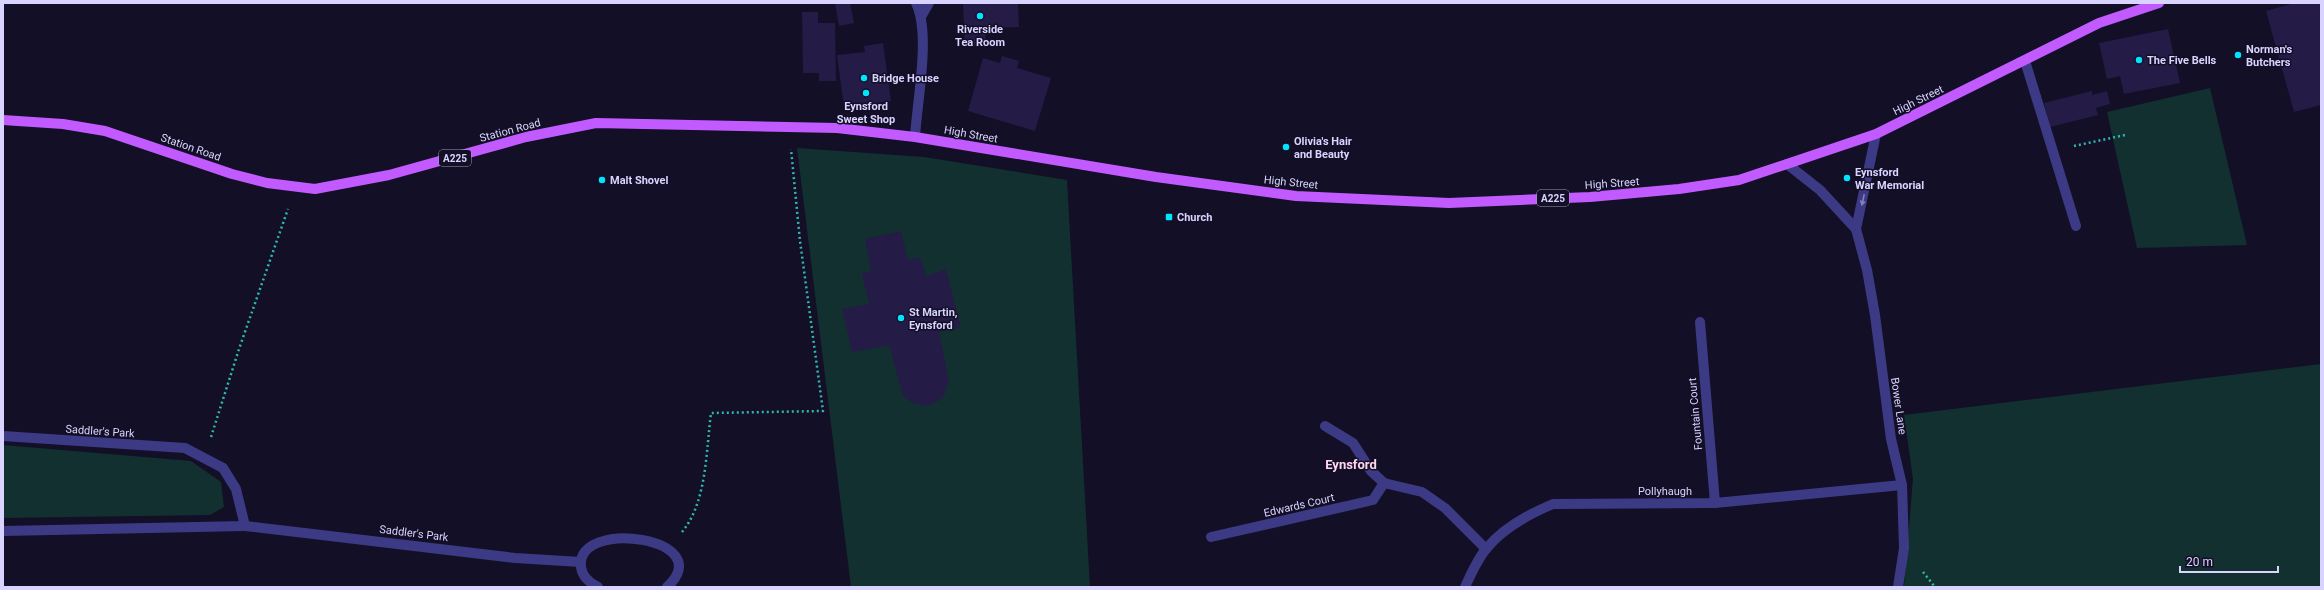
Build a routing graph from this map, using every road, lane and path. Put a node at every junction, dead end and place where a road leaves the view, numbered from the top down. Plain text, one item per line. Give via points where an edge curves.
1 (916, 3) edge
2 (929, 3) edge
3 (2159, 3) edge
4 (922, 15) junction
5 (2025, 60) junction
6 (3, 120) edge
7 (788, 126) junction
8 (1876, 134) junction
9 (2125, 135) dead end
10 (915, 137) junction
11 (2054, 151) junction
12 (1787, 164) junction
13 (296, 187) junction
14 (2076, 226) dead end
15 (1856, 229) junction
16 (1700, 322) dead end
17 (1325, 426) dead end
18 (3, 436) edge
19 (204, 456) junction
20 (1384, 484) junction
21 (1902, 485) junction
22 (1715, 503) junction
23 (245, 526) junction
24 (687, 526) dead end
25 (3, 531) edge
26 (1211, 537) dead end
27 (1486, 549) junction
28 (581, 562) junction
29 (598, 587) edge
30 (667, 587) edge
31 (1465, 587) edge
32 (1898, 587) edge

1 - 4 street
2 - 4 street
3 - 5 main road, High Street / A225 via 2099,23
4 - 10 street via 922,66
5 - 8 main road, High Street / A225
5 - 11 street
6 - 13 main road, Station Road / A225 via 63,124 105,131 232,174
7 - 10 main road, Station Road / A225 via 837,128
7 - 13 main road, Station Road / A225 via 596,123 526,137 389,175 314,188
7 - 24 path via 800,241 823,411 711,413 700,499
8 - 12 main road, High Street / A225
8 -> 15 street, Bower Lane
9 - 11 path
10 - 12 main road, High Street / A225 via 1156,177 1296,196 1449,203 1590,197 1679,189 1739,180
11 - 14 street
12 - 15 street, Bower Lane via 1820,190
13 - 19 path
15 - 21 street, Bower Lane via 1874,307 1890,432
16 - 22 street, Fountain Court
17 - 20 street via 1353,443 1371,471
18 - 19 street, Saddler's Park via 185,448
19 - 23 street, Saddler's Park via 223,468 236,489
20 - 26 street, Edwards Court via 1373,500
20 - 27 street via 1422,492 1445,508
21 - 22 street, Pollyhaugh
21 - 32 street, Bower Lane via 1904,548
22 - 27 street, Pollyhaugh via 1553,504 1531,513 1506,530
23 - 25 street, Saddler's Park
23 - 28 street, Saddler's Park via 515,558
27 - 31 street, Pollyhaugh
28 - 29 street via 584,575
28 - 30 street via 589,548 604,540 656,542 671,551 677,562 677,573

